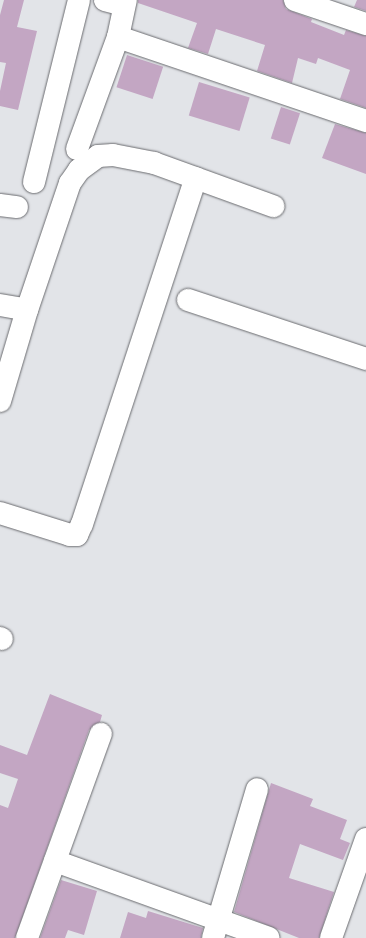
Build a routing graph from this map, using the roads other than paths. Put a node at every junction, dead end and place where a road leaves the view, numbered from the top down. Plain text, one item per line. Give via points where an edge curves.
1 (79, 0) edge
2 (295, 0) edge
3 (118, 2) edge
4 (366, 24) edge
5 (118, 37) junction
6 (366, 121) edge
7 (77, 149) dead end
8 (196, 178) junction
9 (34, 182) dead end
10 (273, 206) dead end
11 (188, 300) dead end
12 (0, 305) edge
13 (27, 310) junction
14 (366, 360) edge
15 (0, 400) edge
16 (0, 513) edge
17 (102, 734) dead end
18 (257, 789) dead end
19 (366, 839) edge
20 (55, 861) junction
21 (215, 929) edge
22 (27, 938) edge
23 (269, 938) edge
24 (331, 938) edge

1 - 9 street
2 - 4 street
3 - 5 street
5 - 6 street
5 - 7 street
8 - 10 street
8 - 13 street via 154,164 112,155 98,156 83,166 70,183 63,199
8 - 16 street via 77,535
11 - 14 street
12 - 13 street
13 - 15 street
17 - 20 street
18 - 21 street
19 - 24 street
20 - 21 street
20 - 22 street
21 - 23 street

